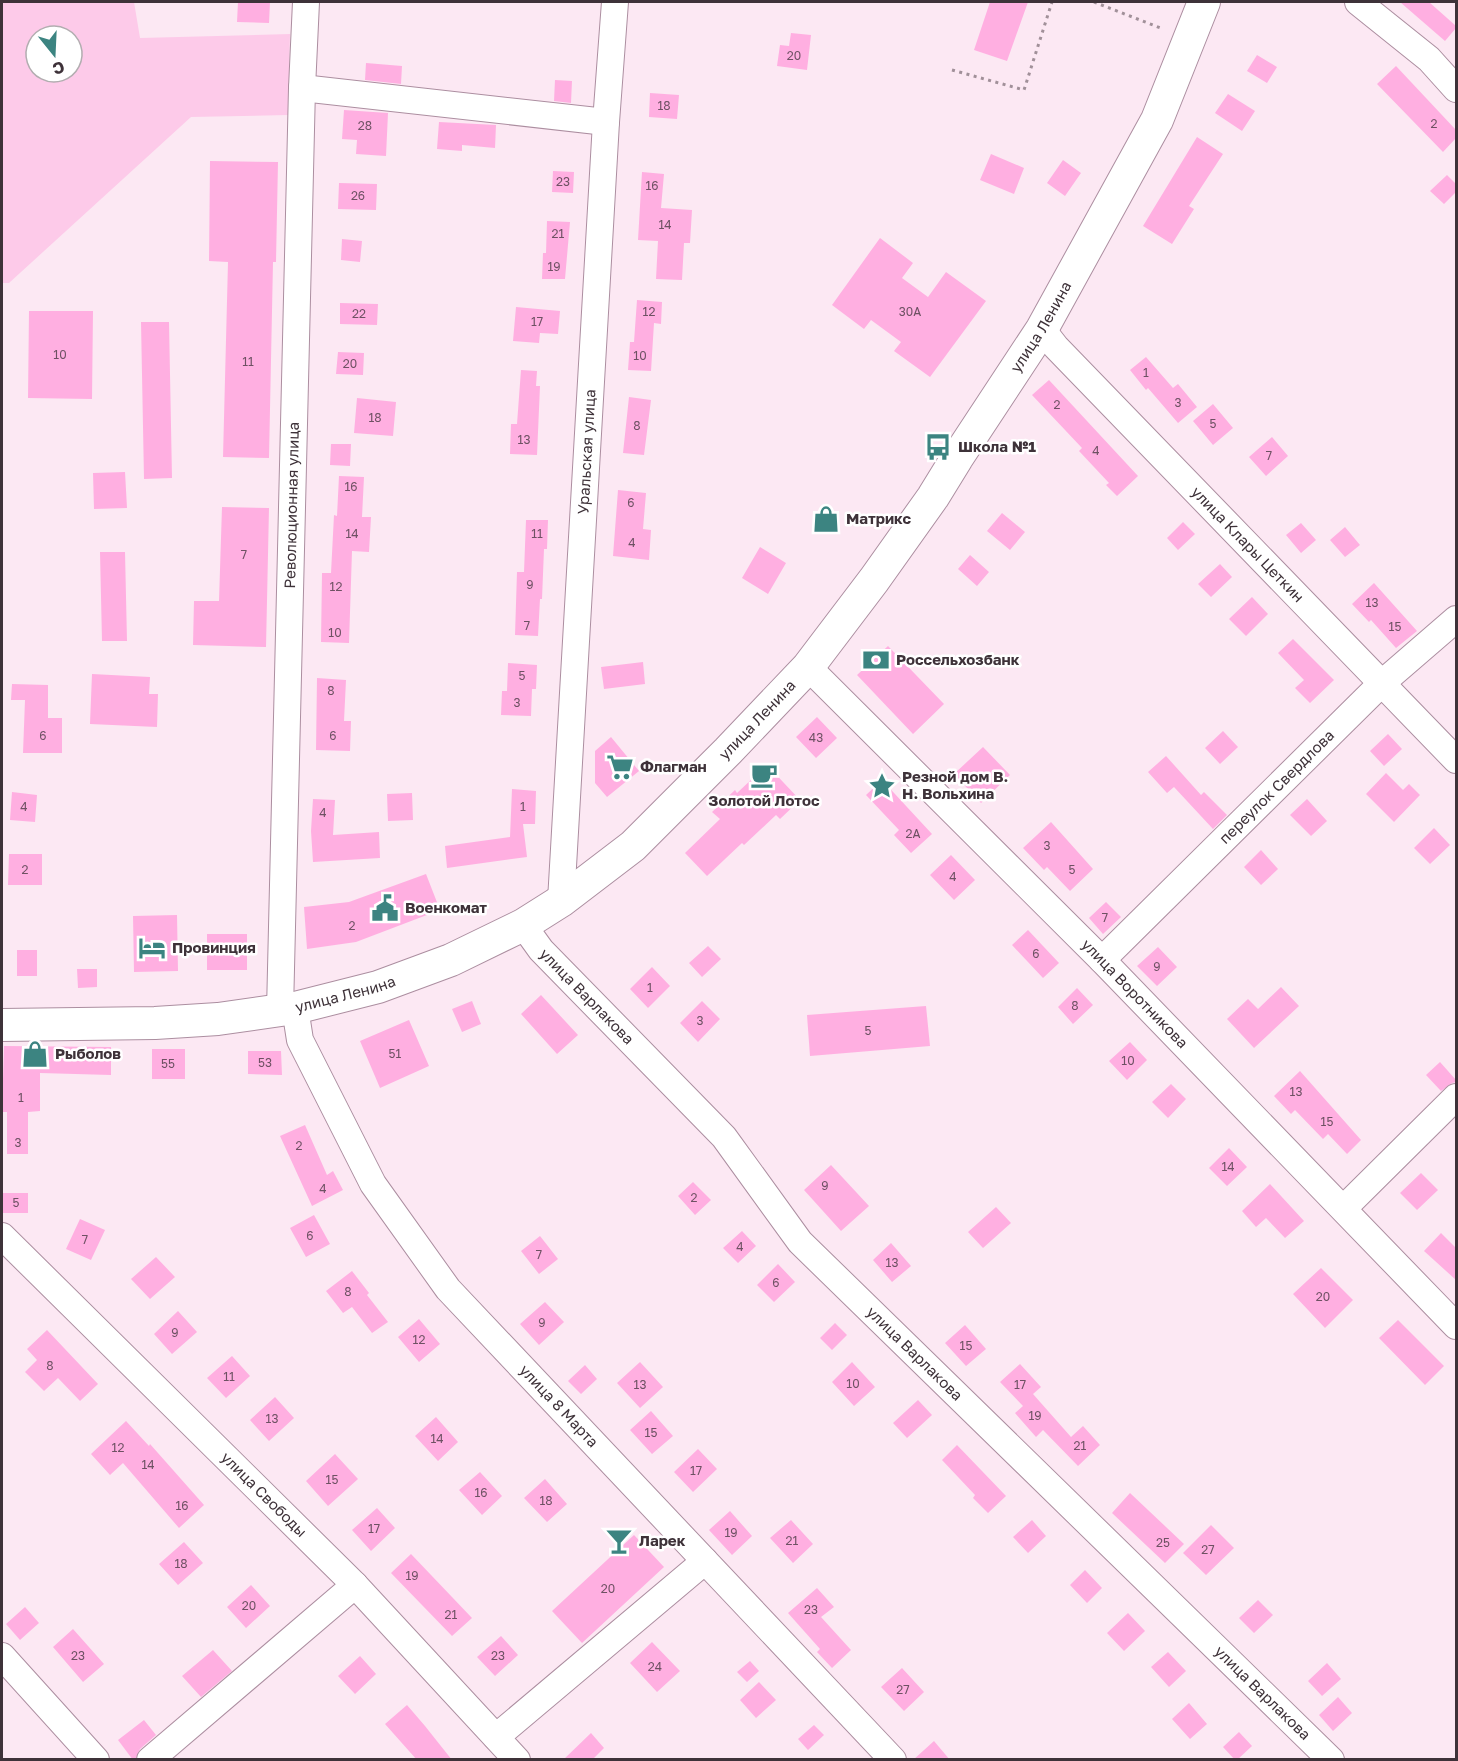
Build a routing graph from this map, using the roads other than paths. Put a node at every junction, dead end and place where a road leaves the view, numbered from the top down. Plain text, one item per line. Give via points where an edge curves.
1 (306, 2) edge
2 (615, 2) edge
3 (1204, 2) edge
4 (1358, 2) edge
5 (302, 88) junction
6 (1456, 89) edge
7 (606, 122) junction
8 (1042, 329) junction
9 (1456, 619) edge
10 (808, 667) junction
11 (1383, 683) junction
12 (1456, 760) edge
13 (561, 901) junction
14 (523, 925) junction
15 (1102, 960) junction
16 (287, 1010) junction
17 (2, 1025) edge
18 (1456, 1097) edge
19 (1344, 1208) junction
20 (2, 1236) edge
21 (1456, 1326) edge
22 (705, 1561) junction
23 (355, 1585) junction
24 (2, 1656) edge
25 (496, 1737) junction
26 (96, 1760) edge
27 (150, 1760) edge
28 (517, 1760) edge
29 (893, 1760) edge
30 (1331, 1760) edge

1 - 5 street, Революционная улица
2 - 7 street, Уральская улица
3 - 8 main road, улица Ленина via 1157,120
4 - 6 street via 1430,59
5 - 7 street
5 - 16 street, Революционная улица
7 - 13 street, Уральская улица
8 - 10 main road, улица Ленина via 933,497
8 - 11 street, улица Клары Цеткин
9 - 11 street, переулок Свердлова
10 - 13 main road, улица Ленина via 633,846
10 - 15 street, улица Воротникова
11 - 12 street, улица Клары Цеткин
11 - 15 street, переулок Свердлова
13 - 14 main road, улица Ленина
14 - 16 main road, улица Ленина via 451,960 378,987
14 - 30 street, улица Варлакова via 541,950 724,1137 800,1242
15 - 19 street, улица Воротникова
16 - 17 main road, улица Ленина via 155,1023
16 - 22 street, улица 8 Марта via 373,1184 448,1289
18 - 19 street
19 - 21 street, улица Воротникова
20 - 23 street, улица Свободы
22 - 25 street
22 - 29 street, улица 8 Марта
23 - 25 street, улица Свободы
23 - 27 street
24 - 26 street
25 - 28 street, улица Свободы

